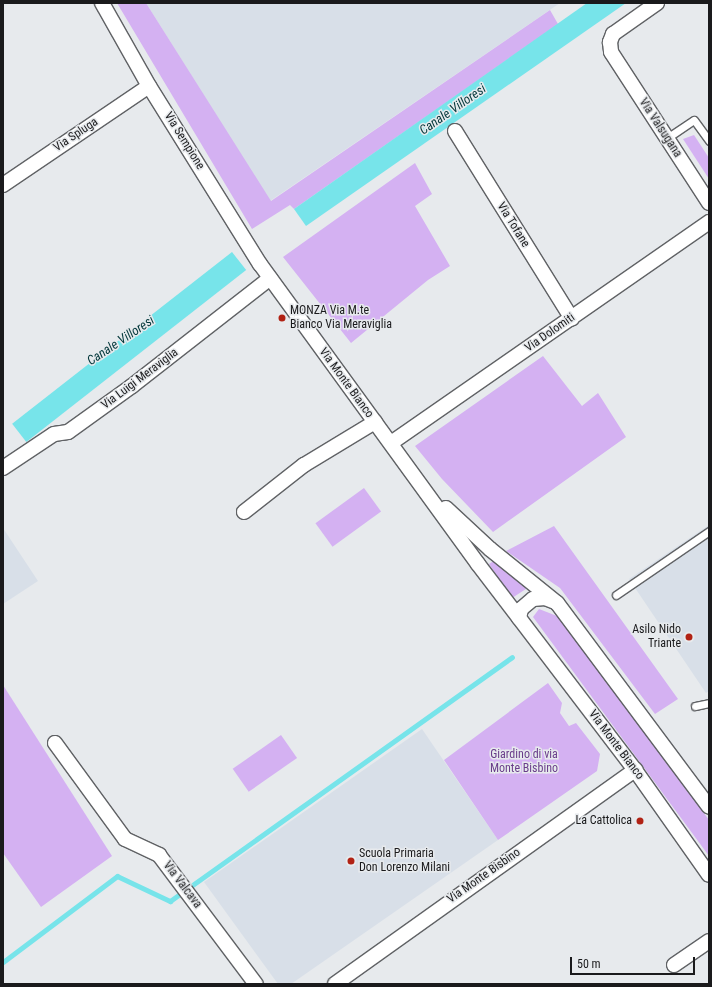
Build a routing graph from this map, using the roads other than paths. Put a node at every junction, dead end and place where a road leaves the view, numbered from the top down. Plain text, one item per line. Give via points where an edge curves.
1 (102, 3) edge
2 (658, 3) edge
3 (149, 86) junction
4 (455, 131) dead end
5 (667, 138) junction
6 (709, 141) edge
7 (3, 185) edge
8 (709, 204) edge
9 (709, 222) edge
10 (270, 278) junction
11 (572, 319) junction
12 (375, 422) junction
13 (391, 443) junction
14 (3, 468) edge
15 (424, 487) junction
16 (244, 512) dead end
17 (709, 531) edge
18 (616, 594) dead end
19 (557, 603) junction
20 (519, 618) junction
21 (709, 703) edge
22 (695, 706) dead end
23 (55, 743) dead end
24 (635, 770) junction
25 (709, 807) edge
26 (709, 875) edge
27 (709, 941) edge
28 (674, 965) dead end
29 (256, 984) edge
30 (335, 984) edge

1 - 3 street, Via Sempione
2 - 5 street, Via Valsugana via 613,34 610,42 611,52
3 - 7 street, Via Spluga
3 - 10 street, Via Sempione
4 - 11 street, Via Tofane
5 - 6 lane via 694,120
5 - 8 street, Via Valsugana
9 - 11 street, Via Dolomiti
10 - 12 street, Via Monte Bianco
10 - 14 street, Via Luigi Meraviglia via 132,386 68,432 54,434
11 - 13 street, Via Dolomiti
12 - 13 street, Via Monte Bianco
12 - 16 street via 304,465
13 - 15 street, Via Monte Bianco
15 - 19 street, Via Monte Bianco via 490,549
15 - 20 street, Via Monte Bianco
17 - 18 lane
19 - 20 street via 545,598 533,599 521,609
19 - 25 street, Via Monte Bianco
20 - 24 street, Via Monte Bianco
21 - 22 lane
23 - 29 street, Via Valcava via 125,839 159,855
24 - 26 street, Via Monte Bianco
24 - 30 street, Via Monte Bisbino
27 - 28 street

